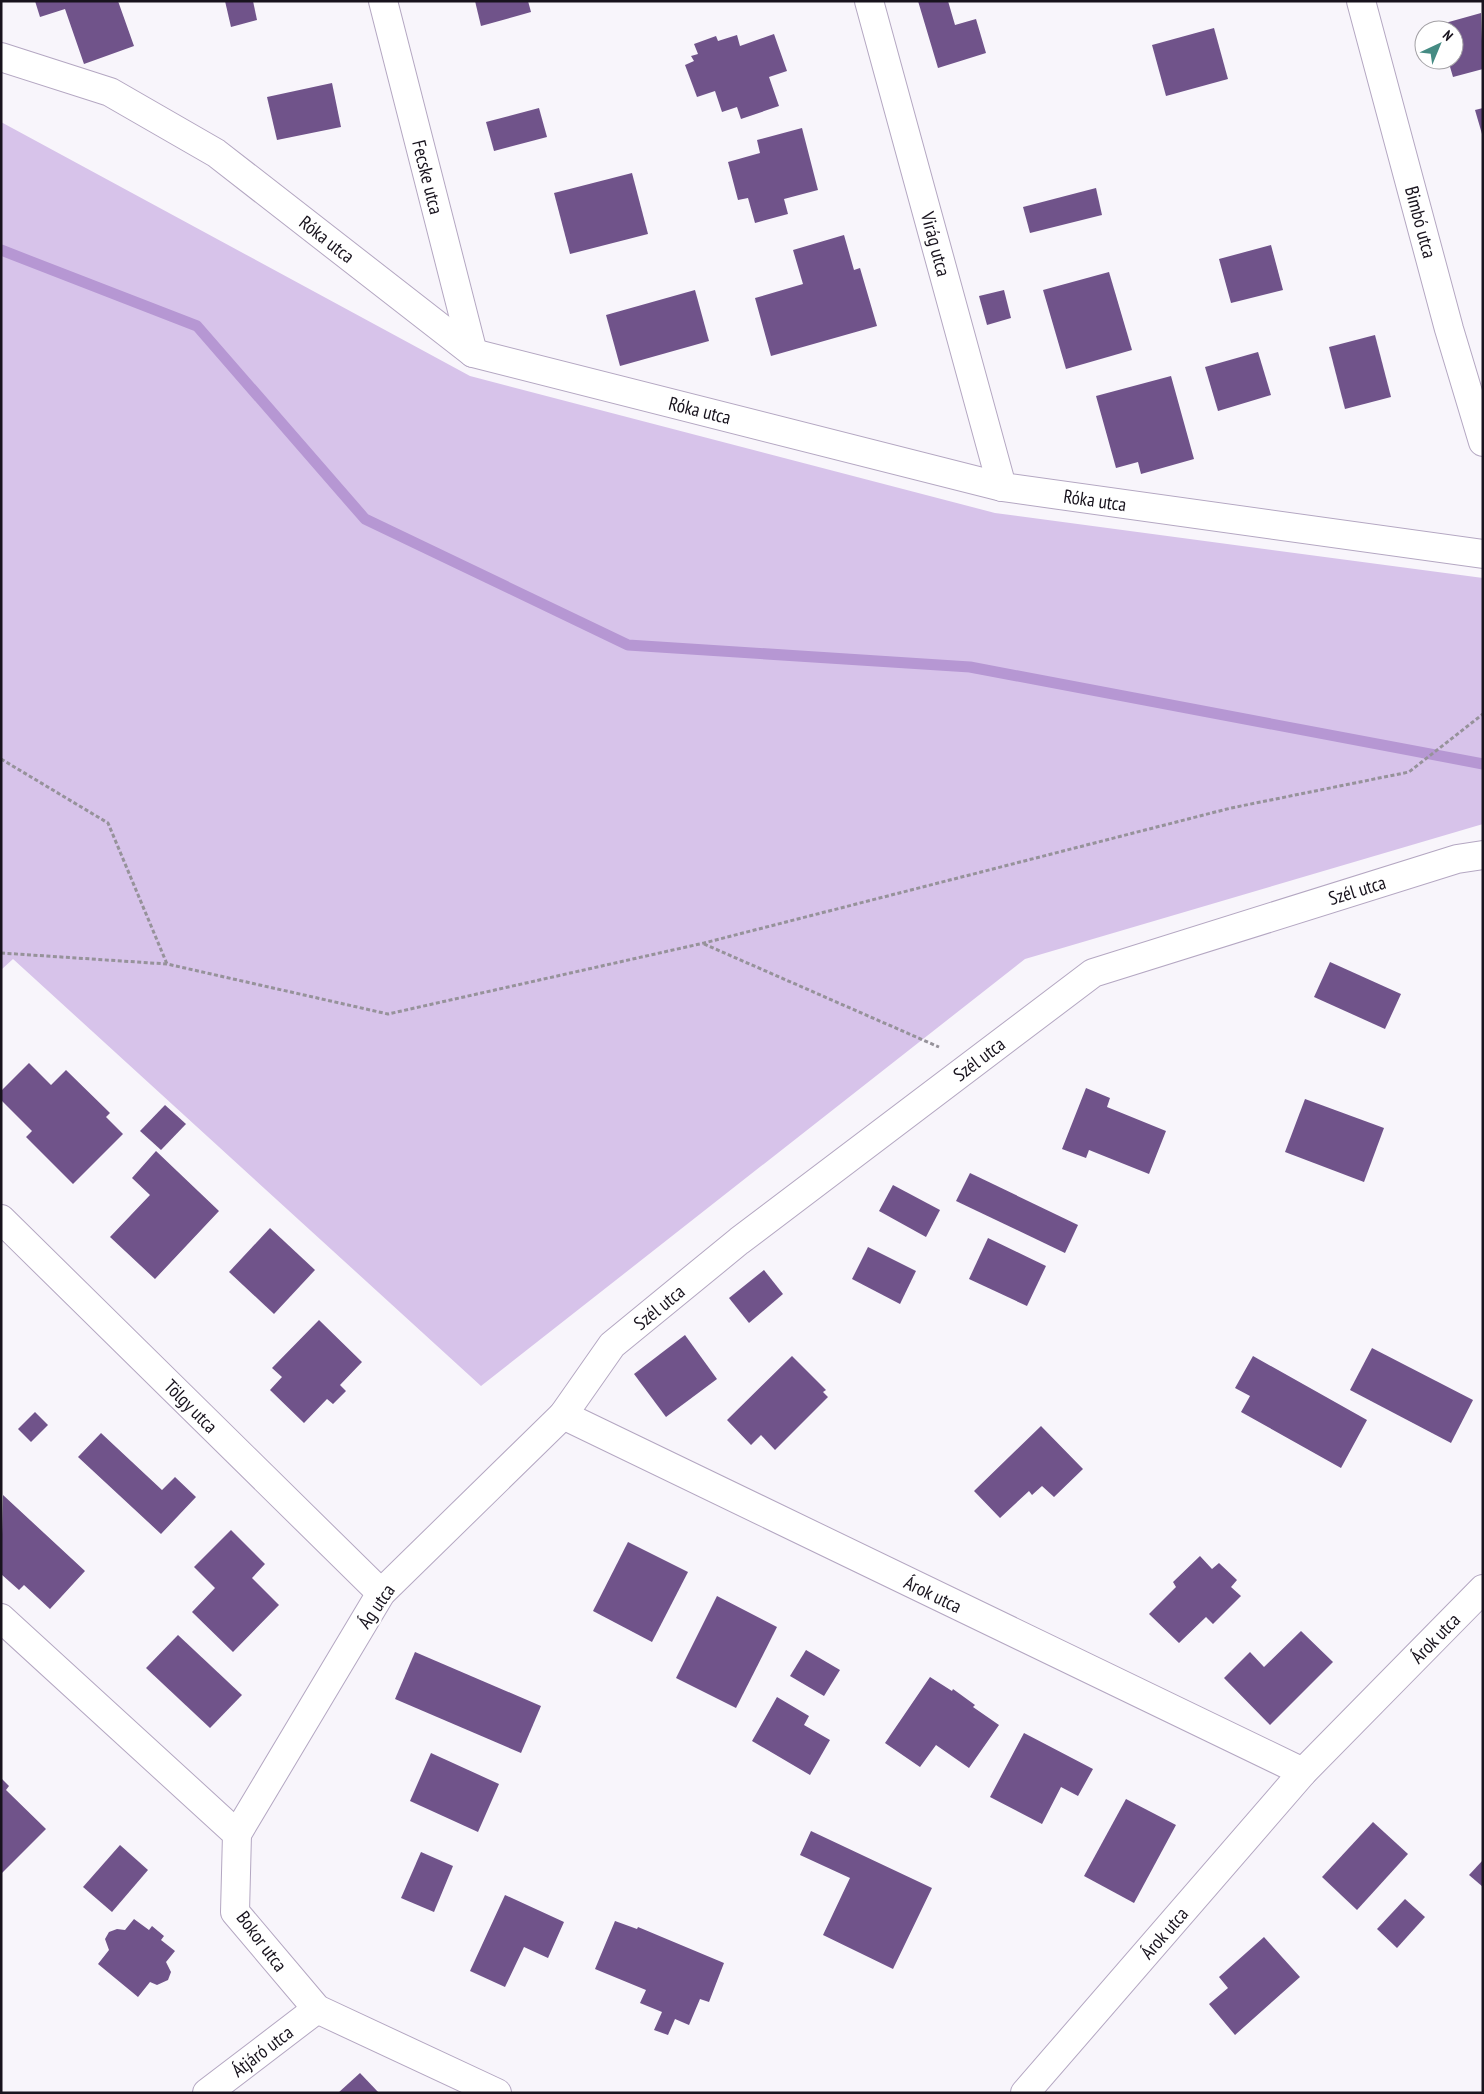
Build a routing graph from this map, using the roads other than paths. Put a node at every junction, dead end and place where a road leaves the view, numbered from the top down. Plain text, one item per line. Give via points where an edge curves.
1 (383, 1) edge
2 (869, 1) edge
3 (1361, 1) edge
4 (1, 57) edge
5 (473, 353) junction
6 (1483, 442) edge
7 (1002, 487) junction
8 (1483, 554) edge
9 (1483, 855) edge
10 (1, 1219) edge
11 (563, 1415) junction
12 (1483, 1589) edge
13 (381, 1593) junction
14 (1, 1618) edge
15 (1303, 1772) junction
16 (237, 1834) junction
17 (317, 2010) junction
18 (207, 2093) edge
19 (497, 2093) edge
20 (1025, 2093) edge

1 - 5 street, Fecske utca
2 - 7 street, Virág utca
3 - 6 street, Bimbó utca via 1449,329
4 - 5 street, Róka utca via 110,92 216,153
5 - 7 street, Róka utca
7 - 8 street, Róka utca
9 - 11 street, Szél utca via 1458,859 1093,973 740,1241 612,1345
10 - 13 street, Tölgy utca
11 - 13 street, Ág utca
11 - 15 street, Árok utca
12 - 15 street, Árok utca
13 - 16 street, Ág utca
14 - 16 street
15 - 20 street, Árok utca
16 - 17 street, Bokor utca via 236,1912
17 - 18 street, Átjáró utca
17 - 19 street, Bokor utca

